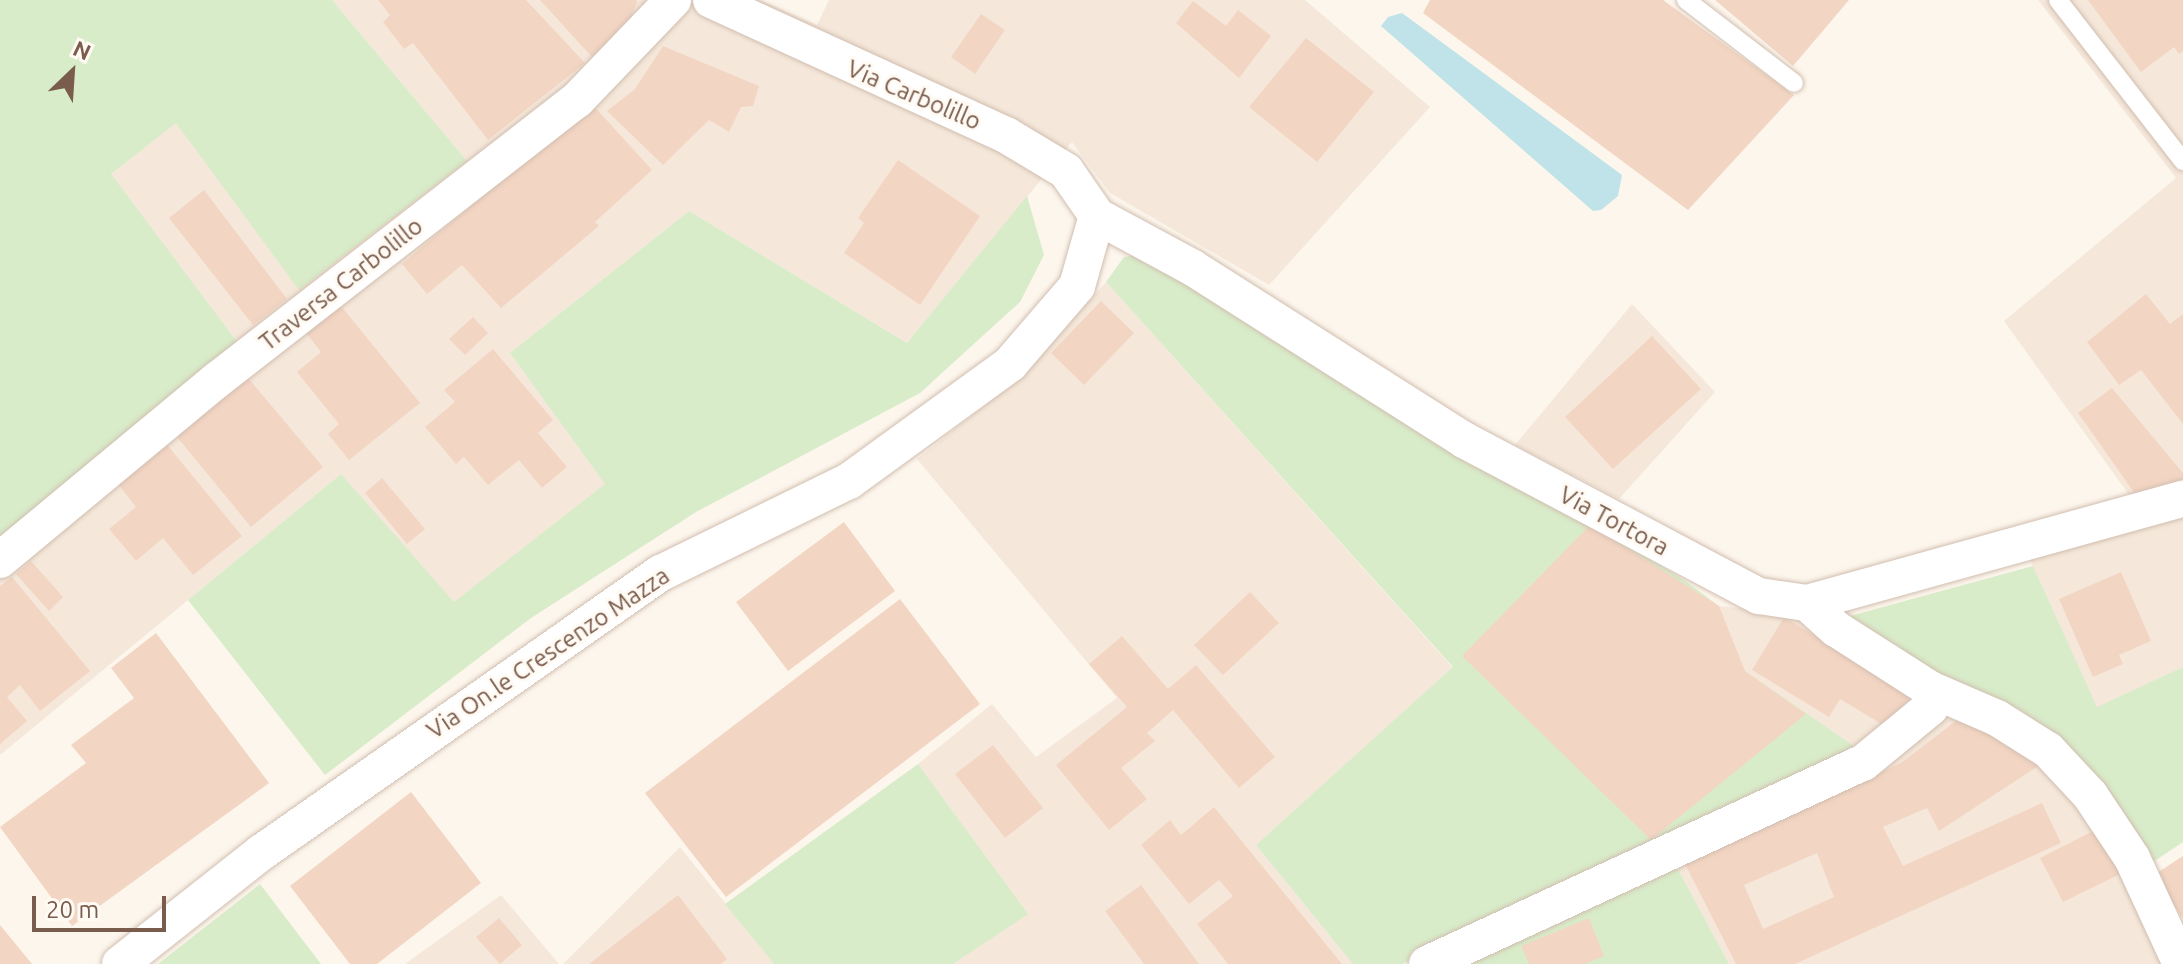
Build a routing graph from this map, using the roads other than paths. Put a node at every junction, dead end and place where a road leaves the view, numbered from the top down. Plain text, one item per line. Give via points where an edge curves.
1 (673, 0) edge
2 (711, 0) edge
3 (1686, 0) edge
4 (2058, 0) edge
5 (1794, 83) dead end
6 (2183, 161) edge
7 (1097, 216) junction
8 (2183, 499) edge
9 (0, 560) edge
10 (1807, 603) junction
11 (1930, 689) junction
12 (120, 964) edge
13 (1427, 964) edge
14 (2181, 964) edge

1 - 9 street, Traversa Carbolillo via 577,100 217,380
2 - 7 street, Via Carbolillo via 1006,135 1066,171
3 - 5 lane
4 - 6 lane
7 - 10 street, Via Tortora via 1193,268 1464,440 1759,596
7 - 12 street, Via On.le Crescenzo Mazza via 1077,286 1010,364 849,481 661,573 262,852
8 - 10 street, Via Tortora
10 - 11 street via 1836,629
11 - 13 street via 1930,708 1863,763
11 - 14 street via 1997,718 2048,750 2090,795 2132,858

